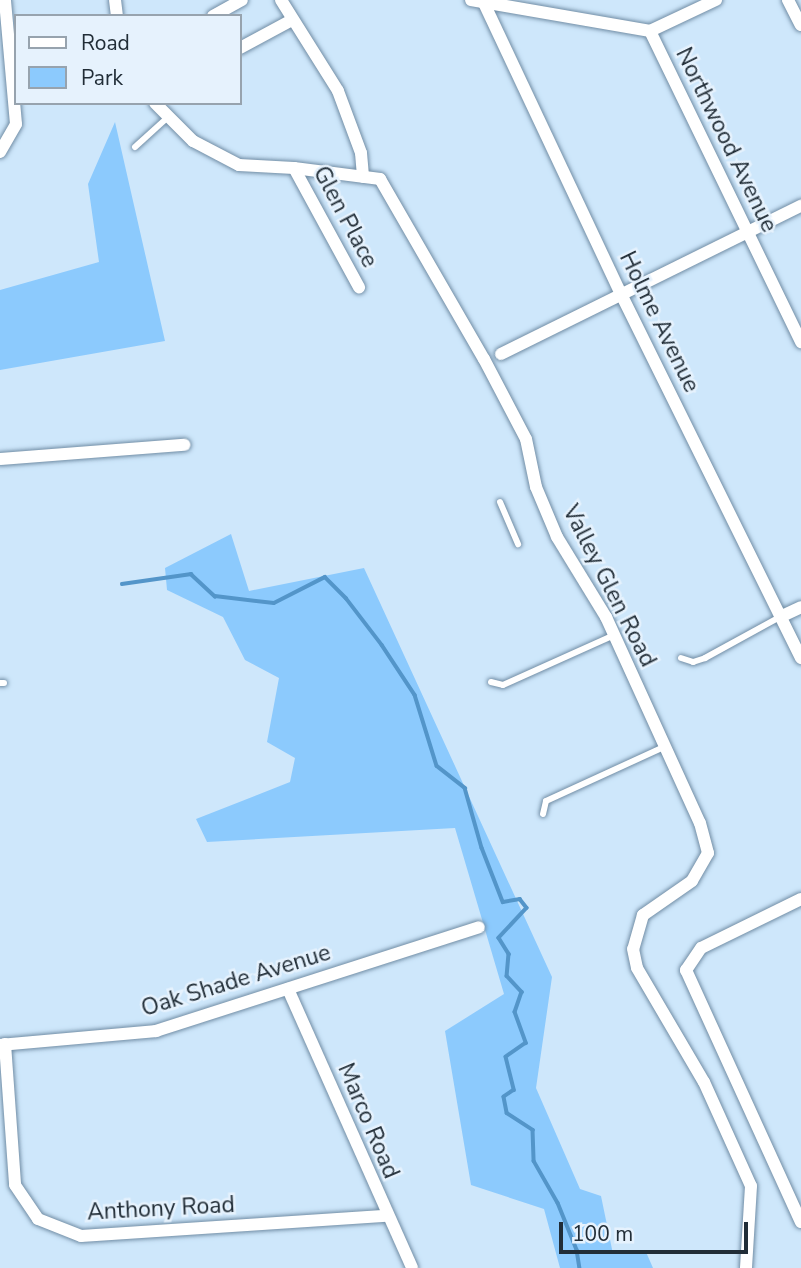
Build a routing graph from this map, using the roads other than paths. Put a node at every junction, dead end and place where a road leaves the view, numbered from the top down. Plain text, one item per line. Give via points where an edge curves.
1 (5, 0) edge
2 (242, 0) edge
3 (281, 0) edge
4 (716, 0) edge
5 (788, 0) edge
6 (477, 1) edge
7 (216, 14) edge
8 (292, 20) junction
9 (801, 25) edge
10 (650, 31) junction
11 (242, 47) edge
12 (14, 101) edge
13 (14, 105) edge
14 (157, 105) edge
15 (167, 118) junction
16 (135, 147) dead end
17 (0, 152) edge
18 (294, 168) junction
19 (363, 177) junction
20 (801, 206) edge
21 (746, 233) junction
22 (359, 287) dead end
23 (622, 296) junction
24 (801, 341) edge
25 (501, 354) dead end
26 (184, 445) dead end
27 (0, 460) edge
28 (500, 502) dead end
29 (518, 544) dead end
30 (801, 607) edge
31 (780, 617) junction
32 (614, 635) junction
33 (681, 658) dead end
34 (801, 659) edge
35 (491, 682) dead end
36 (666, 746) junction
37 (543, 814) dead end
38 (801, 899) edge
39 (479, 927) dead end
40 (288, 989) junction
41 (3, 1045) edge
42 (386, 1216) junction
43 (801, 1222) edge
44 (412, 1268) edge
45 (746, 1268) edge

1 - 12 street
2 - 7 street
3 - 8 street
4 - 10 street
5 - 9 street
6 - 10 street
6 - 23 street, Holme Avenue
8 - 11 street
8 - 19 street via 338,91 361,153
10 - 21 street, Northwood Avenue
13 - 17 street via 16,124
14 - 15 street, Valley Glen Road
15 - 16 lane
15 - 18 street, Valley Glen Road via 193,141 239,164
18 - 19 street, Valley Glen Road
18 - 22 street, Glen Place
19 - 32 street, Valley Glen Road via 380,179 484,359 526,439 536,486 557,537
20 - 21 street
21 - 23 street
21 - 24 street, Northwood Avenue
23 - 25 street
23 - 31 street, Holme Avenue
26 - 27 street
28 - 29 lane
30 - 31 street
31 - 33 lane via 705,658 693,662
31 - 34 street, Holme Avenue
32 - 35 lane via 503,685
32 - 36 street, Valley Glen Road
36 - 37 lane via 546,801
36 - 45 street, Valley Glen Road via 700,823 708,853 692,881 643,915 633,949 637,968 704,1082 751,1186
38 - 43 street via 701,948 686,970
39 - 40 street, Oak Shade Avenue
40 - 41 street, Oak Shade Avenue via 156,1031
40 - 42 street, Marco Road
41 - 42 street, Anthony Road via 15,1185 38,1219 81,1236
42 - 44 street, Marco Road

